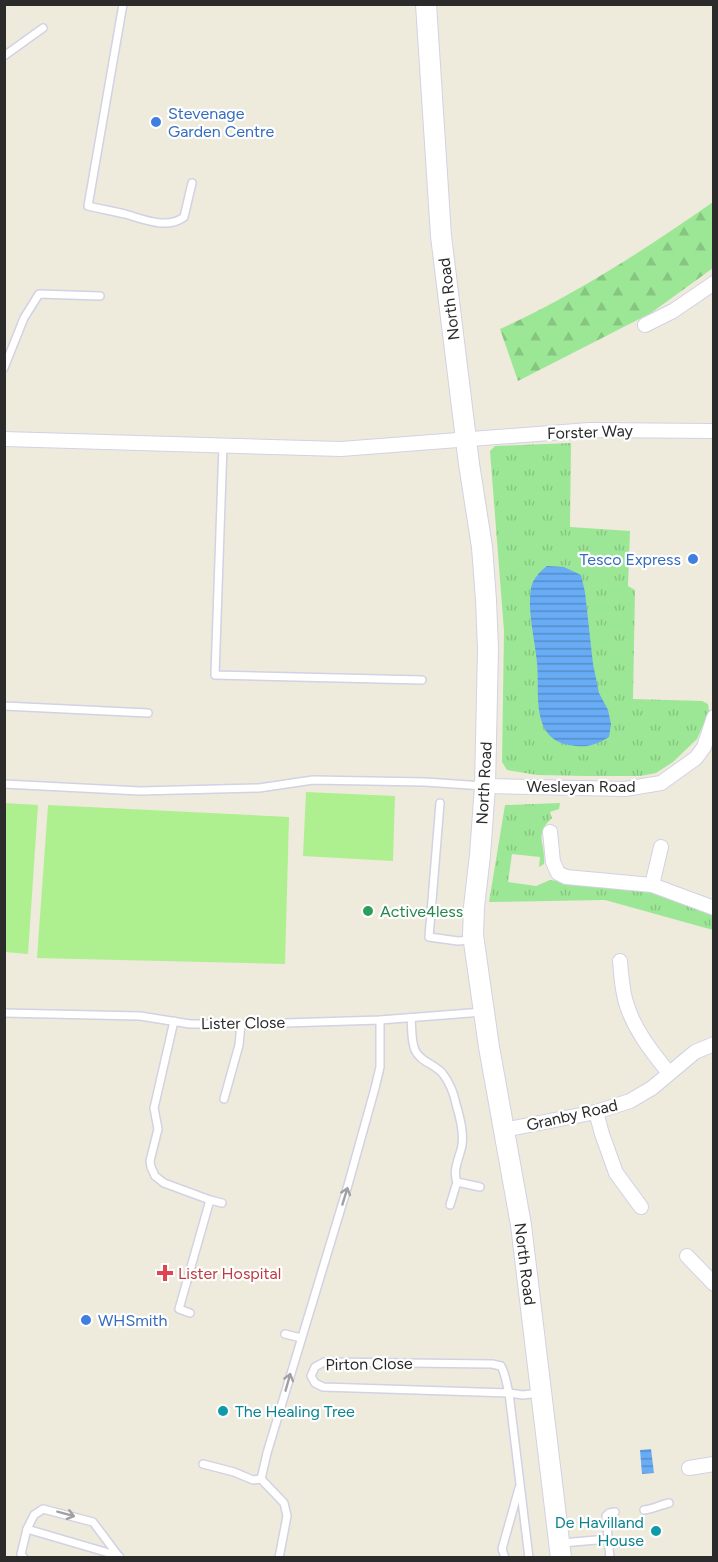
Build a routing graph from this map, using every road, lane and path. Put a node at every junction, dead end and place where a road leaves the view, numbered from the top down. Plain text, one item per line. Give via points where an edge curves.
1 (123, 4) edge
2 (426, 4) edge
3 (43, 28) dead end
4 (4, 56) edge
5 (192, 183) dead end
6 (714, 283) edge
7 (100, 296) dead end
8 (645, 325) dead end
9 (4, 368) edge
10 (714, 431) edge
11 (466, 438) junction
12 (4, 439) edge
13 (223, 445) junction
14 (422, 680) dead end
15 (4, 706) edge
16 (148, 713) dead end
17 (714, 717) edge
18 (709, 750) edge
19 (4, 783) edge
20 (485, 786) junction
21 (440, 803) dead end
22 (550, 832) dead end
23 (661, 847) dead end
24 (652, 885) junction
25 (714, 908) edge
26 (474, 940) junction
27 (620, 961) dead end
28 (483, 1012) junction
29 (4, 1013) edge
30 (411, 1018) junction
31 (380, 1020) junction
32 (174, 1021) junction
33 (241, 1024) junction
34 (714, 1044) edge
35 (669, 1073) junction
36 (224, 1099) dead end
37 (596, 1112) junction
38 (503, 1130) junction
39 (457, 1182) junction
40 (480, 1187) dead end
41 (210, 1200) junction
42 (222, 1203) dead end
43 (450, 1205) dead end
44 (641, 1207) dead end
45 (687, 1256) dead end
46 (714, 1284) edge
47 (190, 1313) dead end
48 (285, 1334) dead end
49 (301, 1338) junction
50 (510, 1393) junction
51 (541, 1393) junction
52 (203, 1464) dead end
53 (714, 1464) edge
54 (688, 1468) dead end
55 (261, 1479) junction
56 (521, 1484) junction
57 (669, 1503) dead end
58 (644, 1510) dead end
59 (615, 1512) dead end
60 (27, 1529) junction
61 (608, 1539) junction
62 (560, 1550) edge
63 (119, 1556) edge
64 (24, 1557) edge
65 (279, 1557) edge
66 (505, 1557) edge
67 (529, 1557) edge
68 (610, 1557) edge

1 - 5 lane via 88,206 144,220 175,223 184,217
2 - 11 main road, North Road via 441,237
3 - 4 lane
6 - 8 street
7 - 9 lane via 39,294 24,318
10 - 11 street, Forster Way via 589,430
11 - 13 street, Forster Way via 341,449
11 - 20 main road, North Road via 486,600
12 - 13 street, Forster Way
13 - 14 lane via 214,675
15 - 16 lane
17 - 18 street, Wesleyan Road
18 - 20 street, Wesleyan Road via 661,783 625,789
19 - 20 lane via 140,791 259,788 313,780
20 - 26 main road, North Road
21 - 26 lane via 429,937
22 - 24 street via 558,873
23 - 24 street
24 - 25 street
26 - 28 main road, North Road
27 - 35 street via 625,1000 632,1017
28 - 30 lane, Lister Close
28 - 38 main road, North Road
29 - 32 lane, Lister Close via 141,1016
30 - 31 lane, Lister Close
30 - 39 lane via 415,1053 443,1074 456,1102 463,1144 454,1176
31 - 33 lane, Lister Close
49 -> 31 lane via 378,1078
32 - 33 lane, Lister Close
32 - 41 lane via 154,1108 158,1129 151,1167 164,1183
33 - 36 lane
34 - 35 street, Granby Road via 694,1052
35 - 37 street, Granby Road via 630,1101
37 - 38 street, Granby Road
37 - 44 street via 616,1173
38 - 51 main road, North Road via 521,1225
39 - 40 lane
39 - 43 lane
41 - 42 lane
41 - 47 lane via 179,1309
45 - 46 street
48 - 49 lane
55 -> 49 lane
50 - 50 lane, Pirton Close via 323,1387 311,1376 315,1367 324,1362 492,1364 501,1366
50 - 51 lane
50 - 56 lane
51 - 62 main road, North Road
52 - 55 lane
53 - 54 street
55 - 65 lane via 284,1503 287,1516
56 - 66 lane via 502,1549
56 - 67 lane
57 - 58 lane
59 - 61 lane via 606,1516
60 - 63 lane
60 -> 63 lane via 34,1515 43,1509 90,1521
60 - 64 lane via 21,1554
61 - 62 lane
61 - 68 lane

